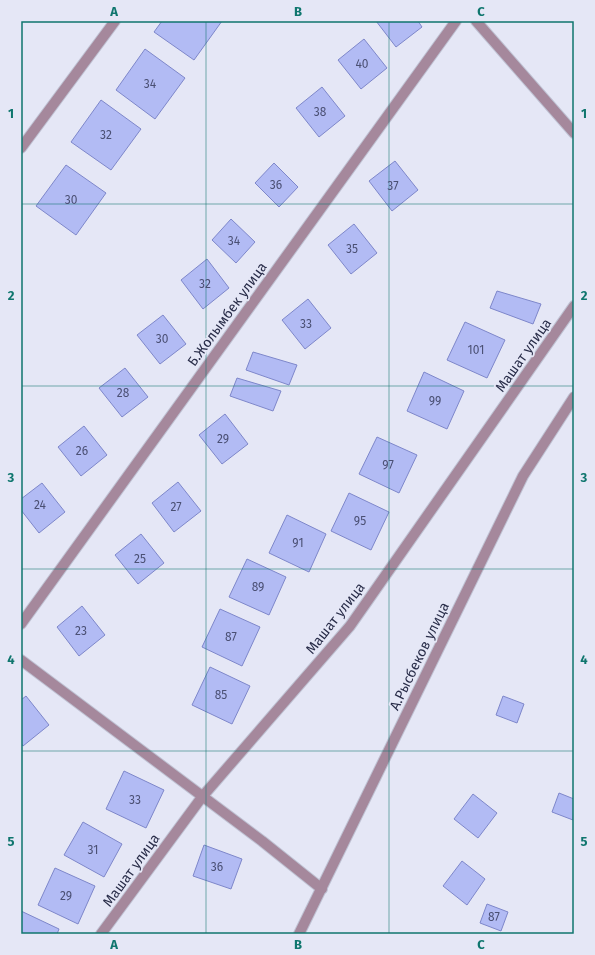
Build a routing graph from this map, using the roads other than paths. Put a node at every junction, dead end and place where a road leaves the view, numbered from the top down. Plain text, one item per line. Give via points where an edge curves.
1 (115, 21) edge
2 (456, 21) edge
3 (476, 21) edge
4 (574, 133) edge
5 (21, 148) edge
6 (574, 306) edge
7 (574, 397) edge
8 (21, 624) edge
9 (21, 660) edge
10 (202, 797) junction
11 (322, 888) junction
12 (101, 934) edge
13 (300, 934) edge

1 - 5 street
2 - 8 street, Б.Жолымбек улица
3 - 4 street
6 - 10 street, Машат улица via 350,626
7 - 11 street, А.Рысбеков улица via 523,476
9 - 10 street
10 - 11 street
10 - 12 street, Машат улица
11 - 13 street, А.Рысбеков улица

